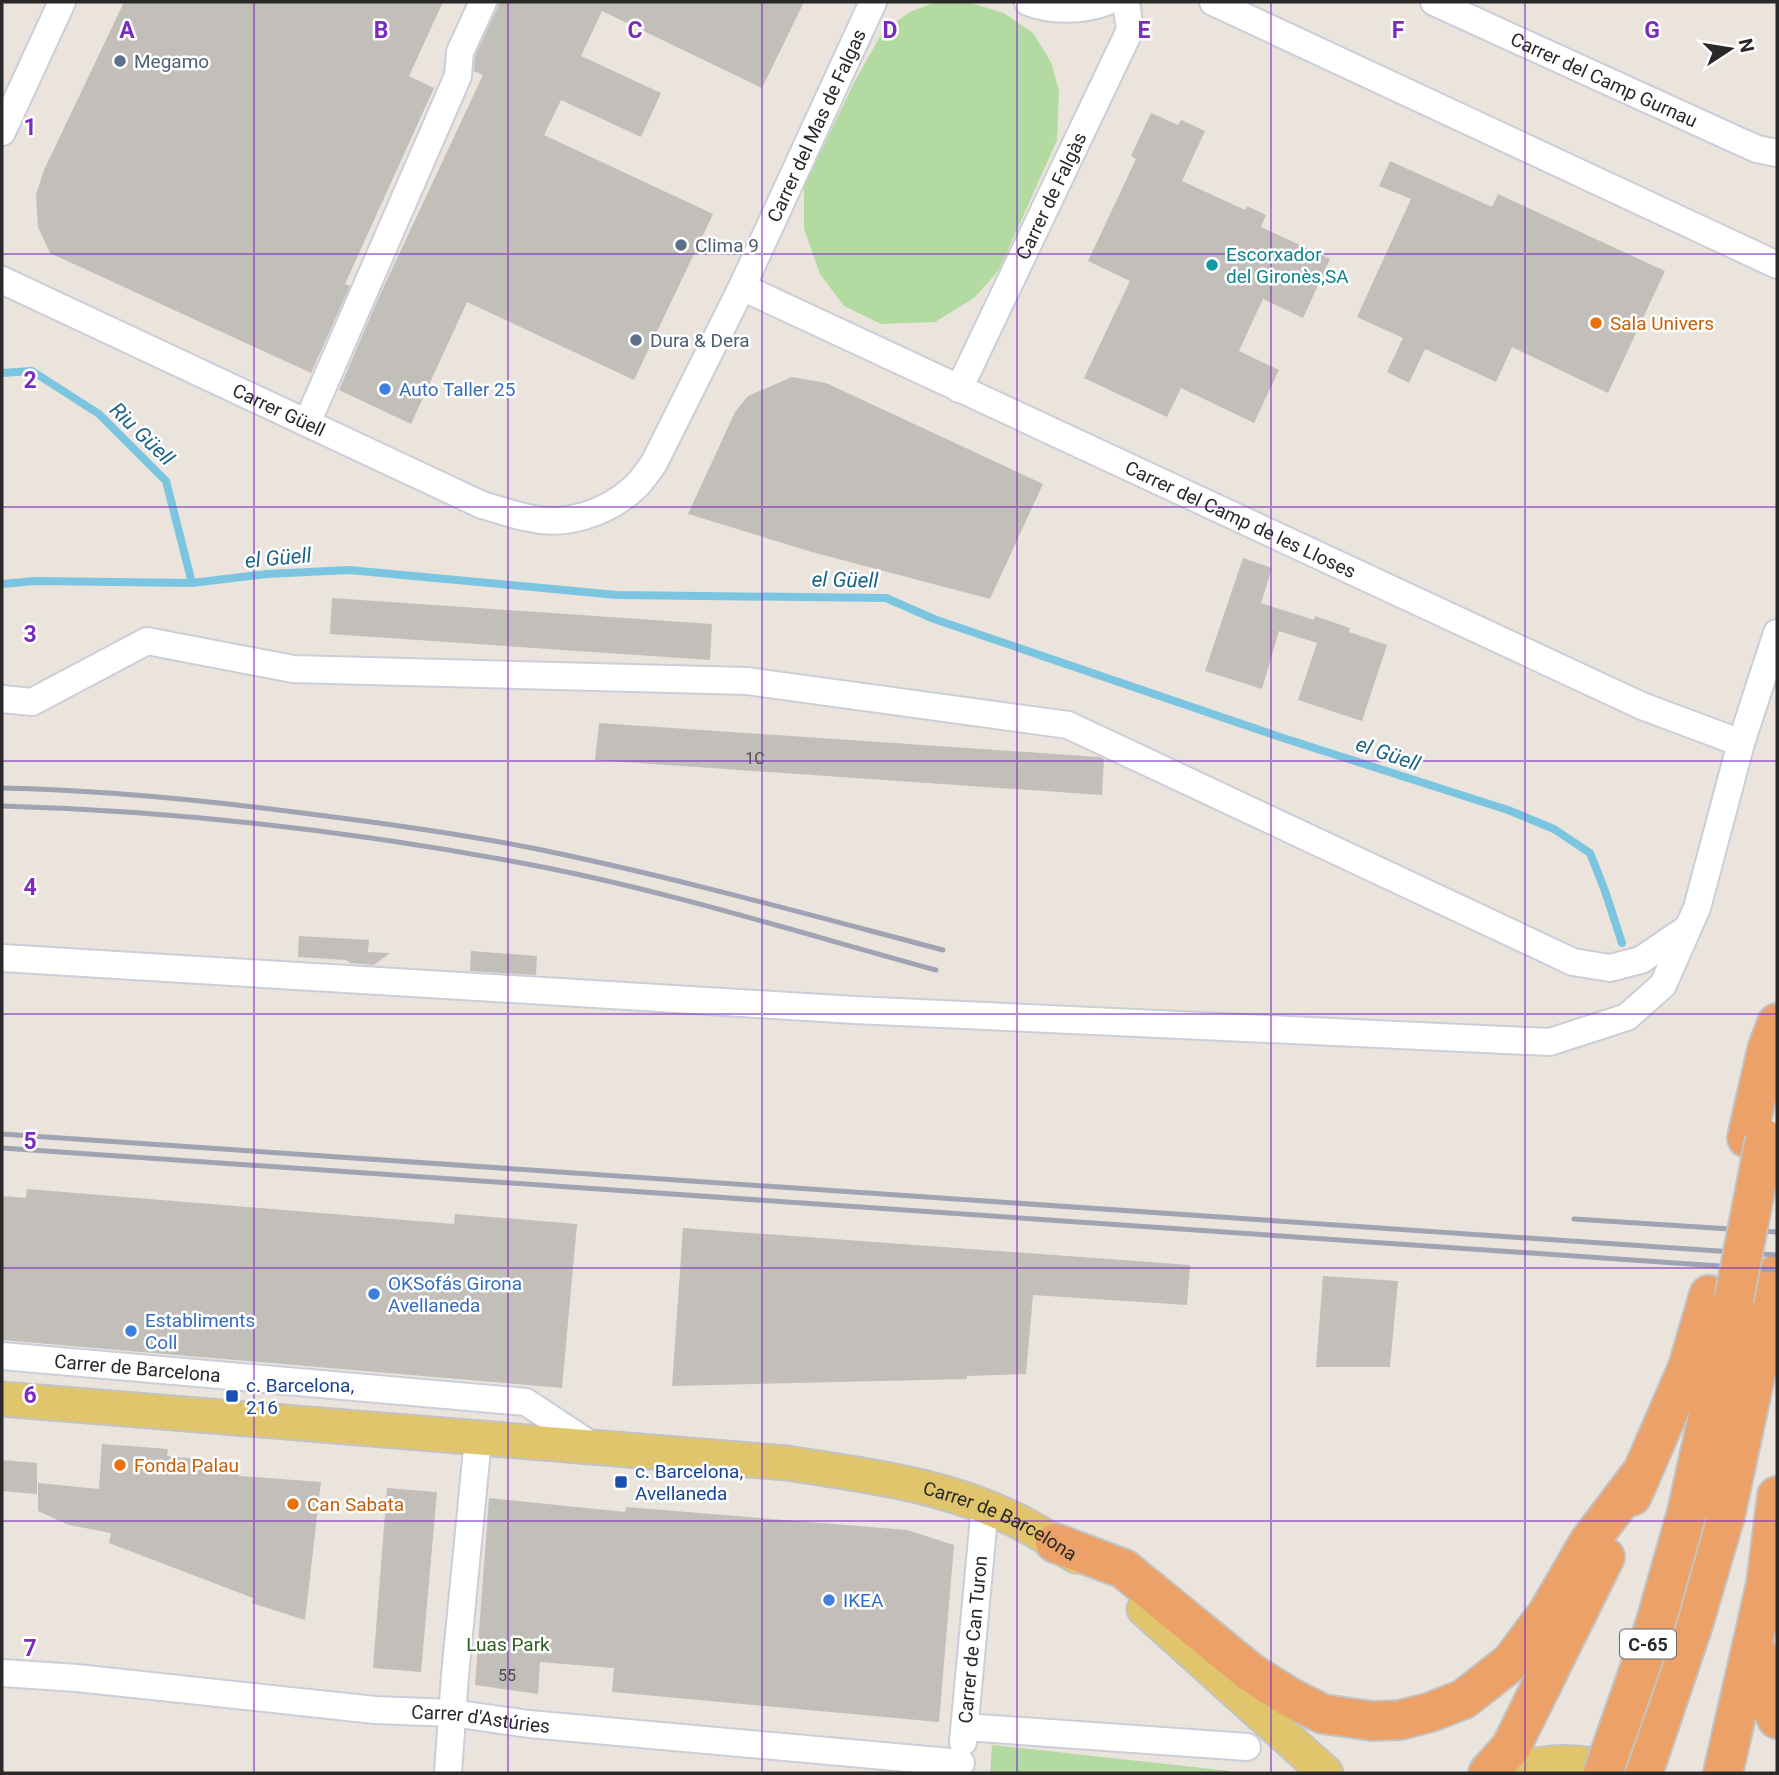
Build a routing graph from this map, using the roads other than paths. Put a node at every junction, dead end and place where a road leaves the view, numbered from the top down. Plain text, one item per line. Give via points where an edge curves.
1 (62, 2) edge
2 (483, 2) edge
3 (873, 2) edge
4 (1028, 2) edge
5 (1106, 2) edge
6 (1126, 2) edge
7 (1213, 2) edge
8 (1434, 2) edge
9 (2, 132) edge
10 (1777, 153) edge
11 (1777, 265) edge
12 (2, 280) edge
13 (742, 287) junction
14 (959, 389) junction
15 (307, 423) junction
16 (1777, 633) edge
17 (2, 699) edge
18 (1741, 743) junction
19 (1688, 928) junction
20 (2, 958) edge
21 (1777, 1023) edge
22 (1777, 1077) edge
23 (1756, 1139) junction
24 (1774, 1288) edge
25 (1722, 1297) junction
26 (2, 1356) edge
27 (2, 1399) edge
28 (478, 1438) junction
29 (594, 1447) junction
30 (1642, 1472) junction
31 (1777, 1496) edge
32 (985, 1506) junction
33 (1055, 1543) junction
34 (1755, 1635) junction
35 (2, 1673) edge
36 (452, 1713) junction
37 (1777, 1719) edge
38 (965, 1727) junction
39 (1247, 1747) dead end
40 (961, 1768) edge
41 (448, 1773) edge
42 (1326, 1773) edge
43 (1488, 1773) edge
44 (1506, 1773) edge
45 (1603, 1773) edge
46 (1620, 1773) edge
47 (1643, 1773) edge
48 (1723, 1773) edge

1 - 9 street
2 - 15 street via 460,52 458,76
3 - 13 street, Carrer del Mas de Falgas
4 - 5 street via 1060,9
6 - 14 street, Carrer de Falgàs via 1130,30
7 - 11 street
8 - 10 street, Carrer del Camp Gurnau via 1739,141
12 - 15 street, Carrer Güell
13 - 14 street, Carrer del Camp de les Lloses
13 - 15 street, Carrer Güell via 654,463 636,486 594,513 561,521 531,519 482,505
14 - 18 street, Carrer del Camp de les Lloses via 1643,706
16 - 18 street
17 - 19 street via 32,702 147,641 293,669 747,681 1068,724 1573,962 1610,968 1641,960
18 - 19 street
19 - 20 street via 1663,985 1627,1017 1550,1042 855,1010
21 - 23 highway via 1767,1050
22 - 23 highway, C-65
23 - 25 highway, C-65, bridge
24 - 47 highway, C-65 via 1725,1516
25 - 30 highway
25 - 45 highway, C-65, bridge via 1687,1512 1655,1625
26 - 29 street, Carrer de Barcelona via 526,1402
27 - 28 main road, Carrer de Barcelona
28 - 29 main road, Carrer de Barcelona
28 - 36 street
29 - 32 main road, Carrer de Barcelona via 787,1463 912,1483
30 - 33 highway via 1589,1542 1547,1614 1511,1662 1464,1699 1401,1720 1323,1714 1289,1697 1250,1672 1124,1569
30 - 43 highway via 1544,1684 1511,1747
31 - 34 highway
32 - 33 main road, Carrer de Barcelona
32 - 38 street, Carrer de Can Turon
33 - 42 main road, Carrer de Barcelona via 1162,1623
34 - 37 highway via 1760,1680
34 - 48 highway
35 - 36 street, Carrer d'Astúries via 375,1710
36 - 40 street, Carrer d'Astúries
36 - 41 street
38 - 39 street
38 - 40 street, Carrer de Can Turon
44 - 46 main road via 1565,1762

